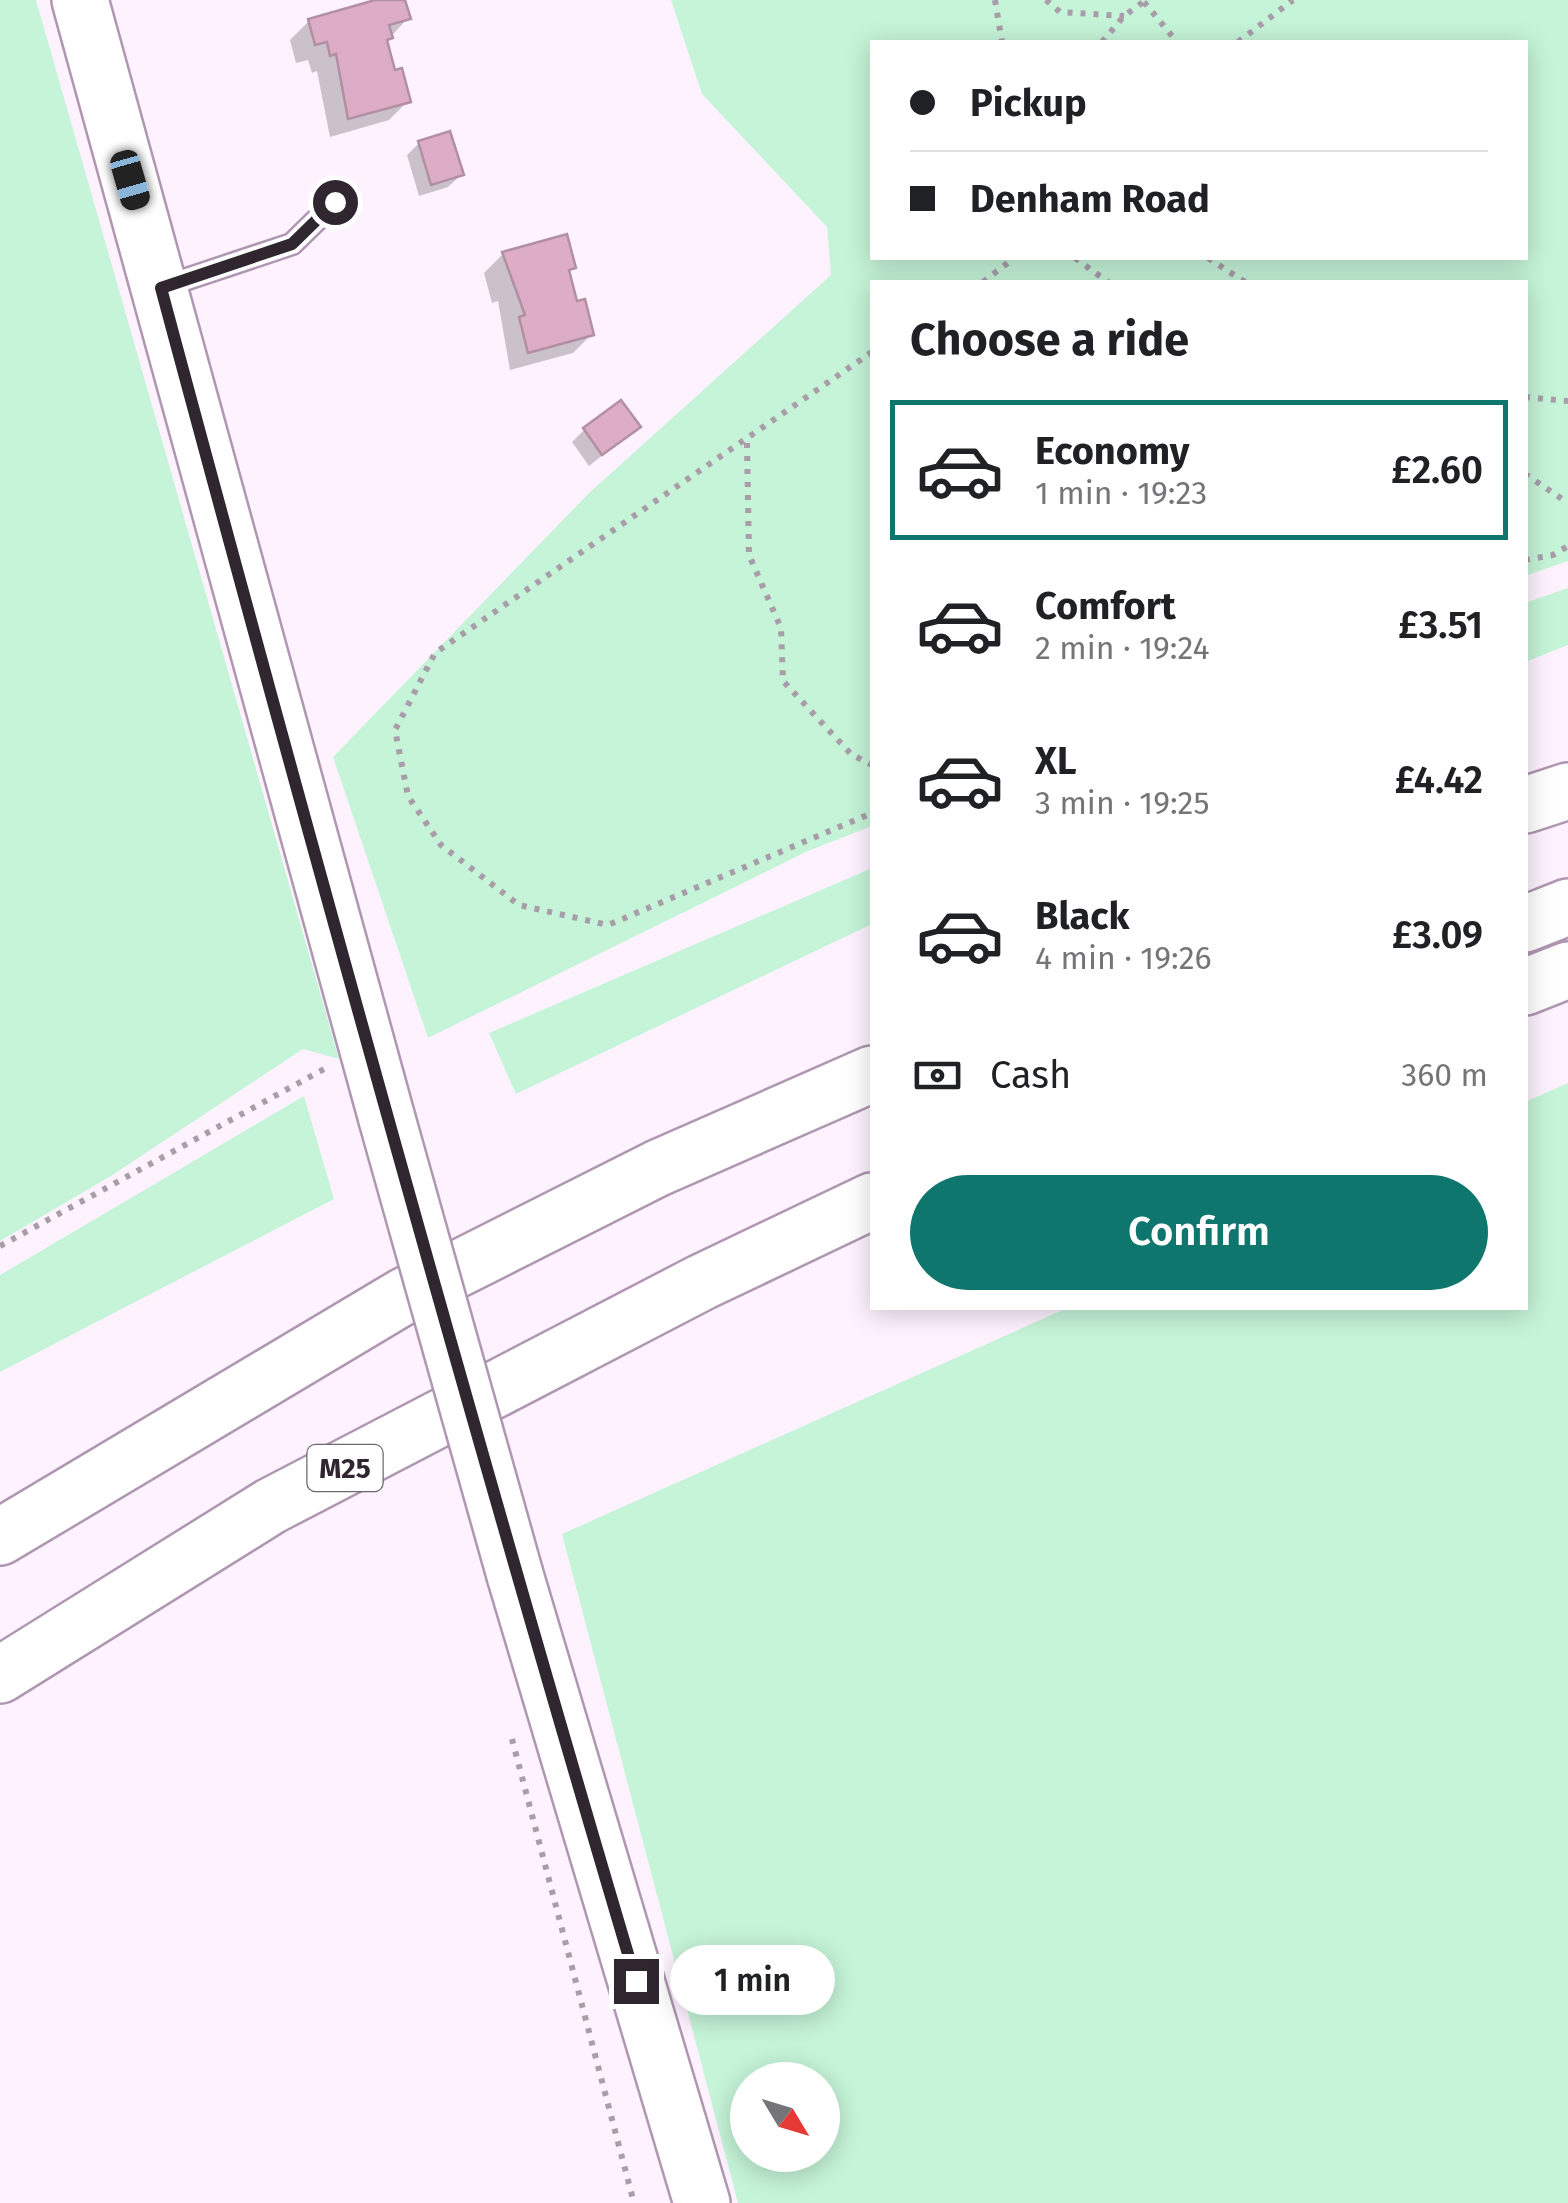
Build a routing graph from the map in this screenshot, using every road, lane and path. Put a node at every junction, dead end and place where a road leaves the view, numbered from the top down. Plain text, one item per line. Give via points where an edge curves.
1 (80, 0) edge
2 (995, 0) edge
3 (1046, 0) edge
4 (1293, 0) edge
5 (1145, 1) edge
6 (1124, 16) junction
7 (1002, 40) edge
8 (1104, 40) edge
9 (1175, 40) edge
10 (1241, 40) edge
11 (335, 202) dead end
12 (1011, 260) edge
13 (1077, 260) edge
14 (1211, 260) edge
15 (986, 280) edge
16 (1105, 280) edge
17 (1242, 280) edge
18 (161, 288) junction
19 (870, 353) edge
20 (1528, 397) edge
21 (1568, 400) edge
22 (746, 442) junction
23 (1528, 476) edge
24 (1568, 503) edge
25 (1568, 546) edge
26 (1528, 559) edge
27 (870, 764) edge
28 (1568, 791) edge
29 (1528, 804) edge
30 (870, 814) edge
31 (1568, 907) edge
32 (1528, 923) edge
33 (1568, 970) edge
34 (1528, 985) edge
35 (870, 1075) edge
36 (332, 1084) dead end
37 (870, 1202) edge
38 (870, 1217) edge
39 (0, 1246) edge
40 (776, 1246) junction
41 (0, 1537) edge
42 (0, 1676) edge
43 (510, 1732) dead end
44 (634, 2203) edge
45 (702, 2203) edge

1 - 18 main road
2 - 7 path
3 - 6 path via 1060,12
4 - 10 path
5 - 6 path
5 - 9 path
6 - 8 path
11 - 18 lane via 292,244
12 - 15 path
13 - 16 path
14 - 17 path
18 - 45 main road, bridge via 515,1574
19 - 22 path
20 - 21 path
22 - 27 path via 749,555 781,628 783,680 851,754
22 - 30 path via 435,654 396,730 408,796 442,845 519,905 608,925
23 - 24 path
25 - 26 path
28 - 29 main road
31 - 32 main road
33 - 34 main road
35 - 41 main road via 658,1168 404,1296
36 - 39 path via 326,1066
37 - 40 main road, M25
38 - 40 main road, M25
40 - 42 main road, M25 via 272,1506
43 - 44 path

